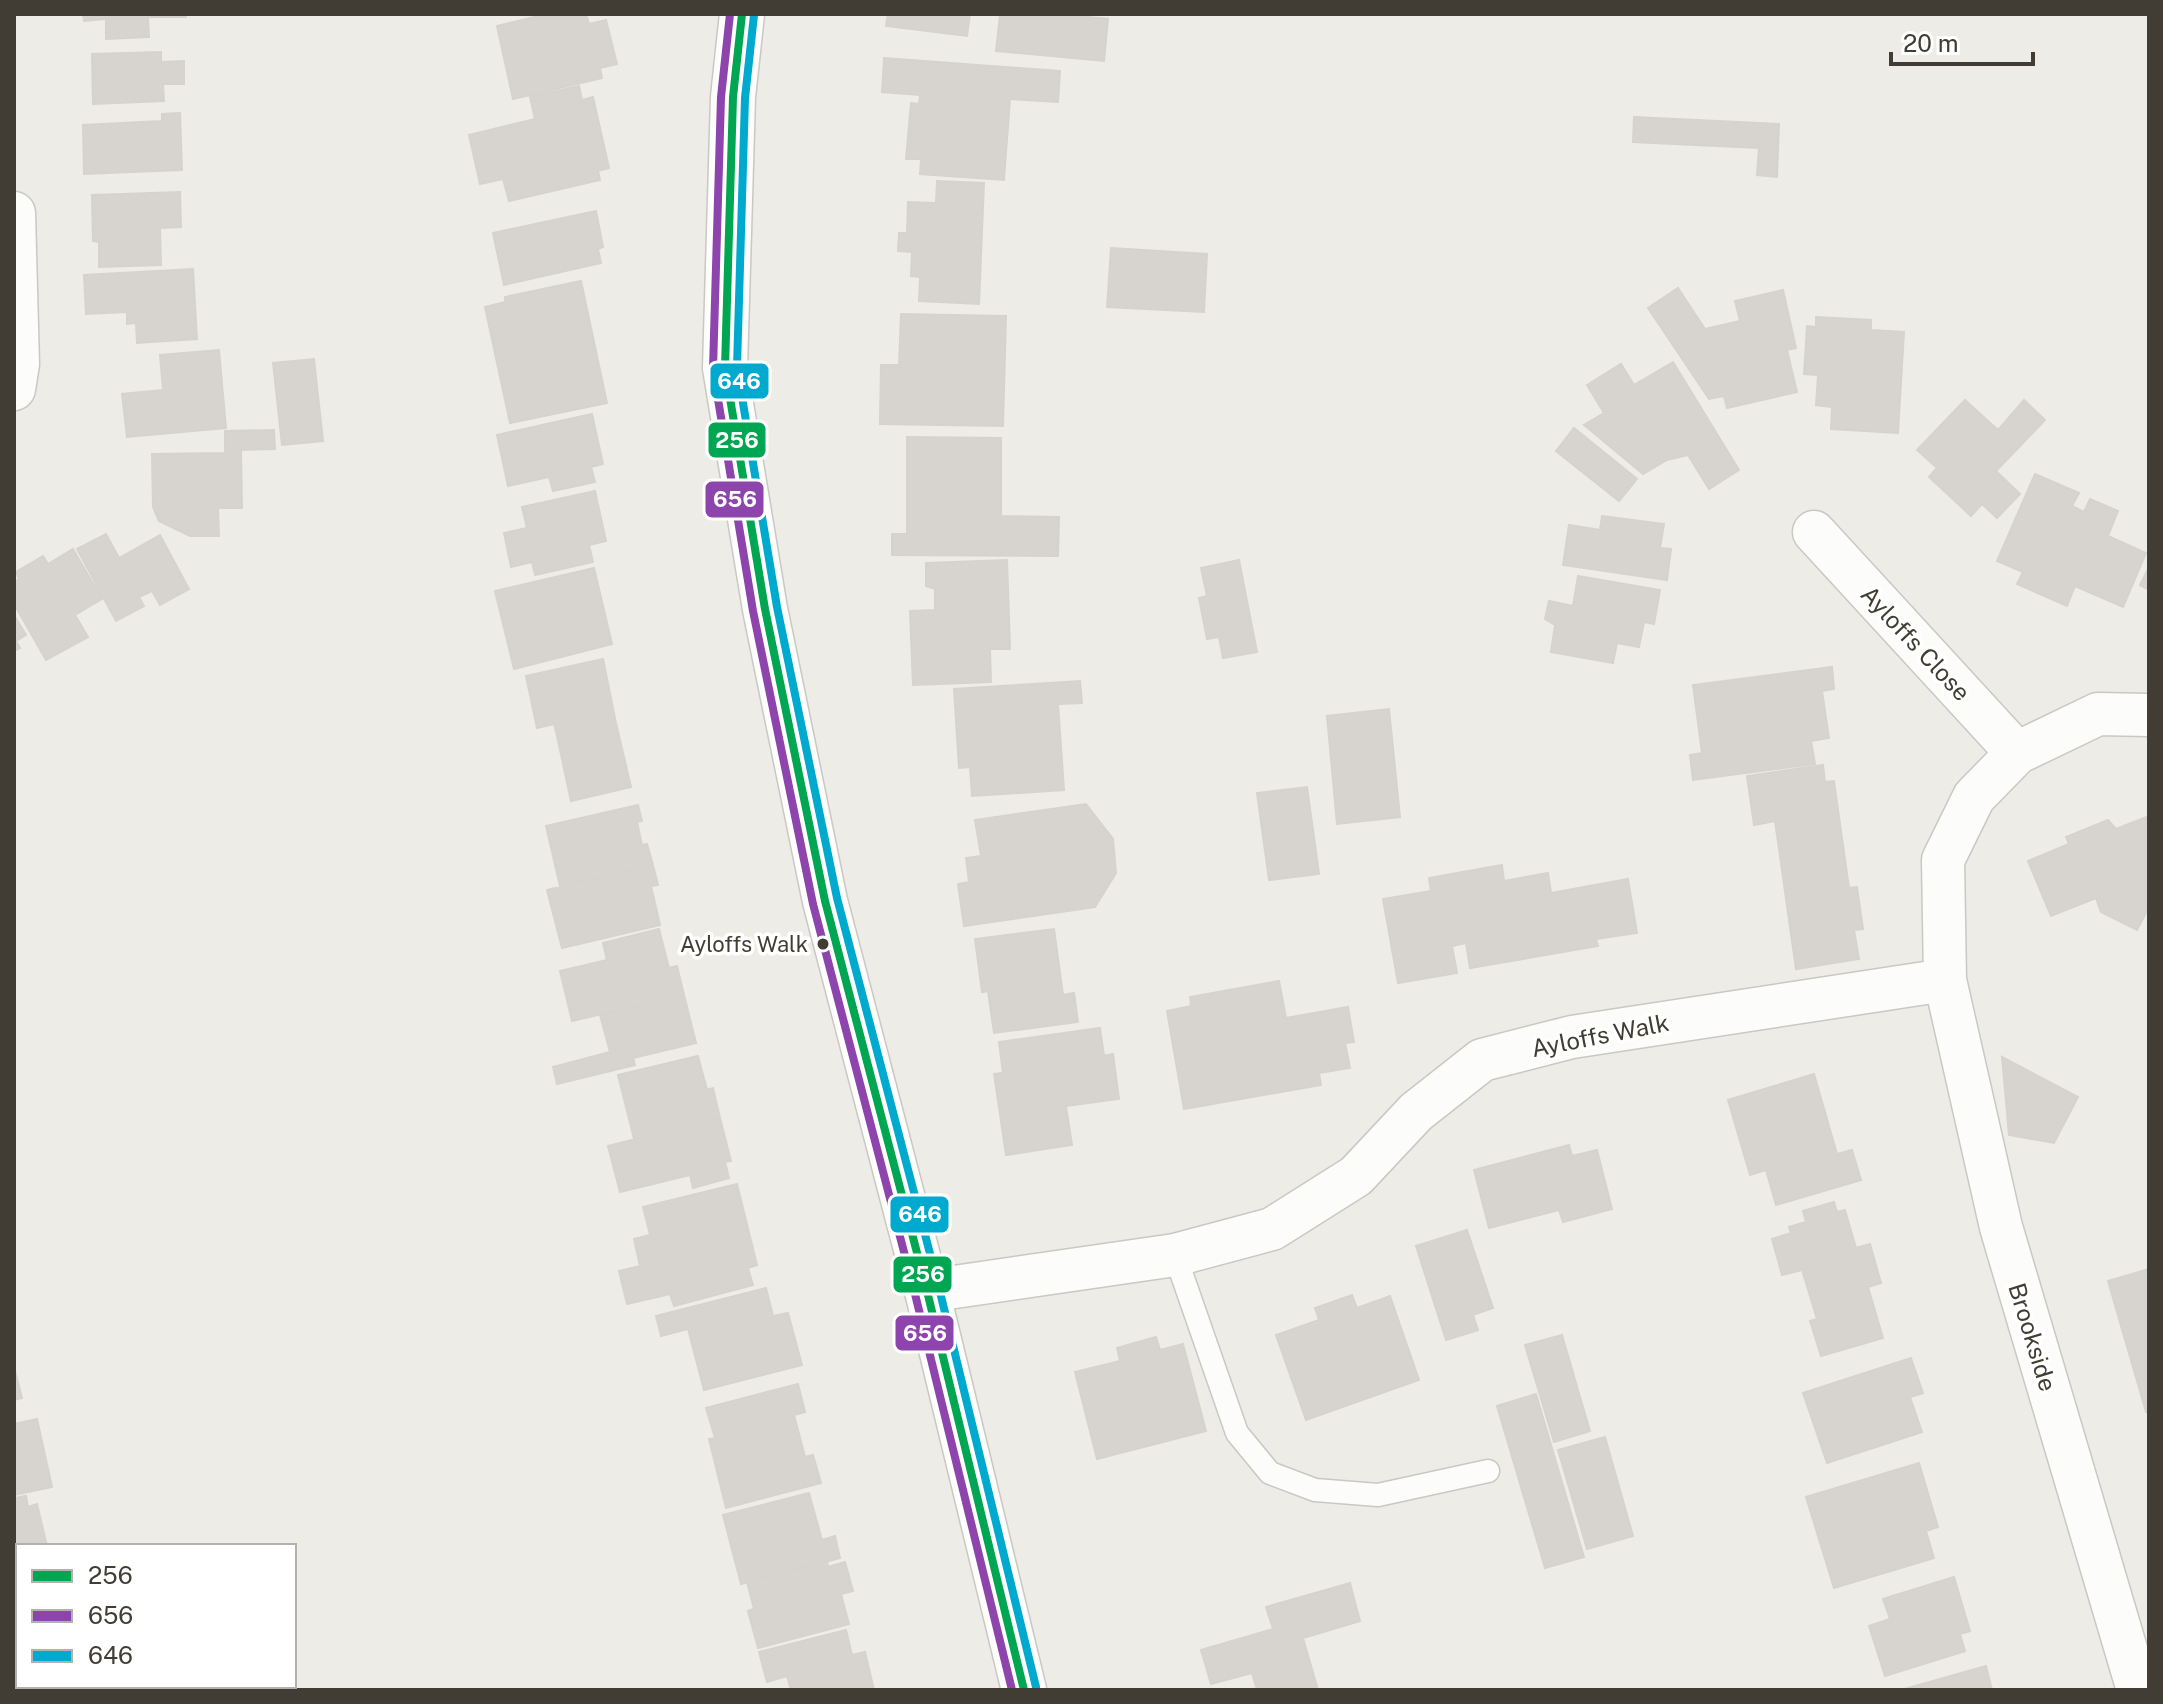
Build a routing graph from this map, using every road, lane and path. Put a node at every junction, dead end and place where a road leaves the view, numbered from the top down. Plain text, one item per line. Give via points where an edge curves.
1 (742, 14) edge
2 (14, 213) edge
3 (14, 389) edge
4 (1814, 532) dead end
5 (2149, 715) edge
6 (2017, 753) junction
7 (1945, 980) junction
8 (1175, 1255) junction
9 (927, 1291) junction
10 (1488, 1471) dead end
11 (1024, 1690) edge
12 (2138, 1690) edge

1 - 9 street via 733,97 725,368 765,609 825,901
2 - 3 street
4 - 6 street, Ayloffs Close
5 - 6 street via 2098,714
6 - 7 street via 1974,797 1943,860
7 - 8 street, Ayloffs Walk via 1572,1037 1482,1060 1416,1112 1356,1176 1272,1229
7 - 12 street, Brookside via 2001,1227
8 - 9 street, Ayloffs Walk
8 - 10 lane via 1237,1433 1270,1473 1315,1490 1378,1495
9 - 11 street

